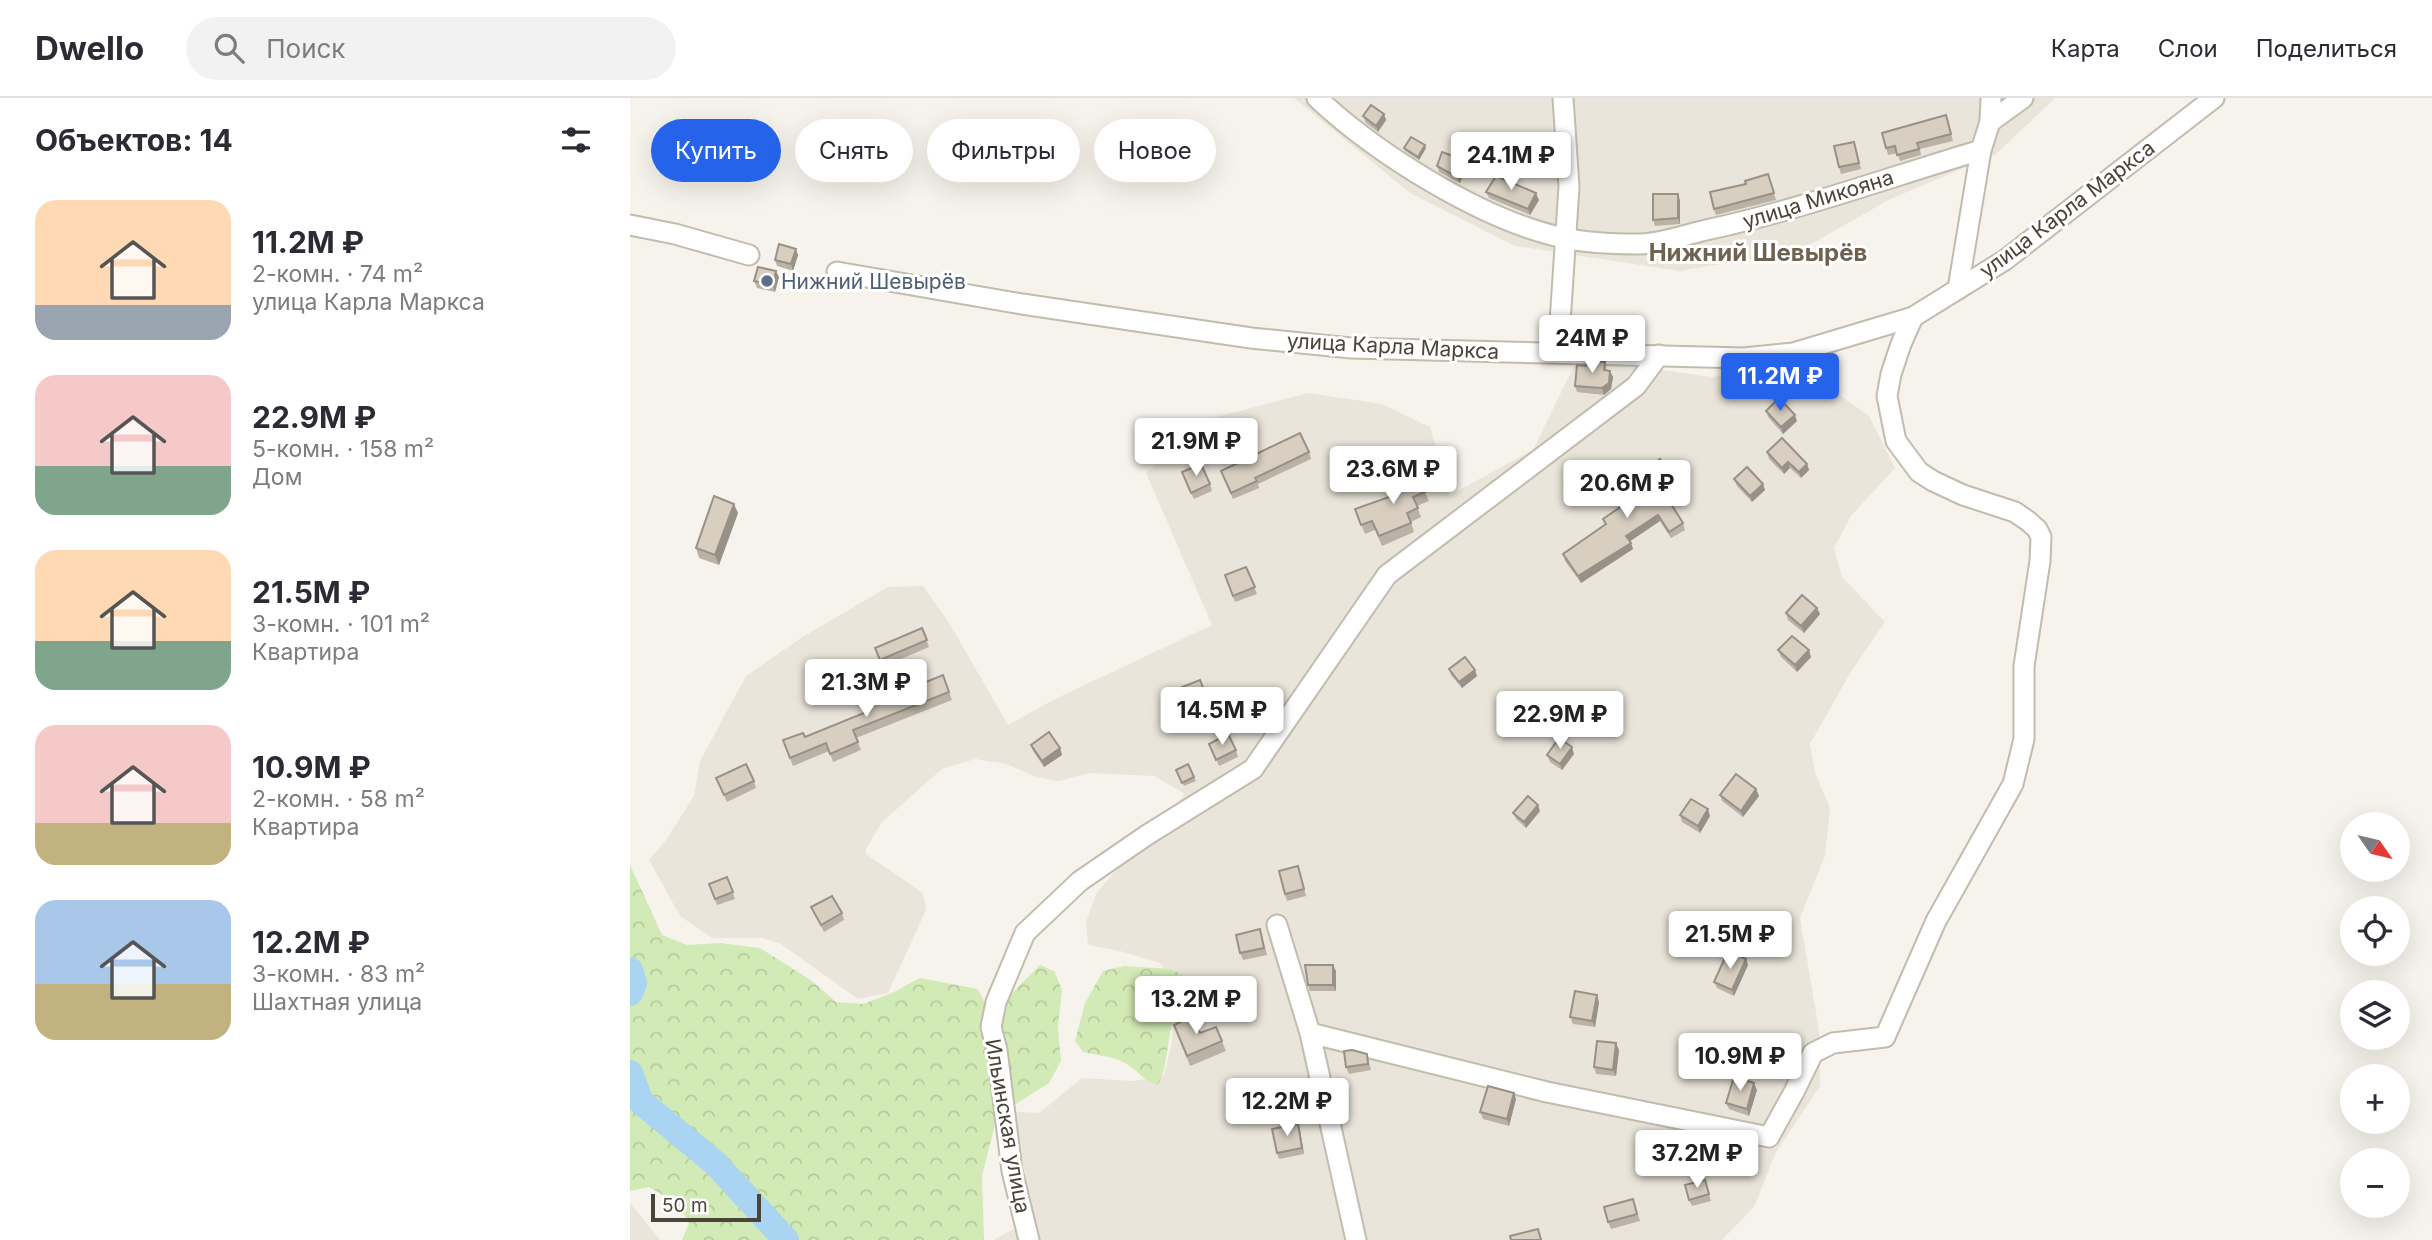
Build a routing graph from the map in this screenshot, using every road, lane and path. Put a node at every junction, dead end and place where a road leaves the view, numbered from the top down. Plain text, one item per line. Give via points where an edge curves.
1 (1317, 98) edge
2 (1563, 98) edge
3 (1991, 98) edge
4 (2023, 98) edge
5 (2214, 98) edge
6 (1990, 122) junction
7 (1981, 150) junction
8 (630, 225) edge
9 (1565, 239) junction
10 (749, 255) dead end
11 (837, 272) dead end
12 (1958, 289) junction
13 (1913, 317) junction
14 (1558, 353) junction
15 (1659, 355) junction
16 (1277, 925) dead end
17 (1310, 1033) junction
18 (1029, 1240) edge
19 (1356, 1240) edge

1 - 9 street, улица Микояна via 1393,158 1475,206 1513,224
2 - 9 street via 1569,187
3 - 6 street
4 - 6 street
5 - 12 street, улица Карла Маркса via 2005,260
6 - 7 street
7 - 9 street, улица Микояна via 1738,223 1641,244
7 - 12 street
8 - 10 street
9 - 14 street
11 - 14 street, улица Карла Маркса via 1251,338 1351,348
12 - 13 street, улица Карла Маркса
13 - 15 street, улица Карла Маркса via 1793,353 1744,358
13 - 17 street via 1887,396 1895,441 1933,481 2015,512 2041,537 2024,666 2024,739 2013,784 1936,921 1885,1037 1833,1043 1813,1053 1769,1137 1548,1093
14 - 15 street, улица Карла Маркса
15 - 18 street, Ильинская улица via 1636,386 1387,575 1252,769 1080,881 1025,933 996,1002 991,1027 1012,1171
16 - 17 street
17 - 19 street

